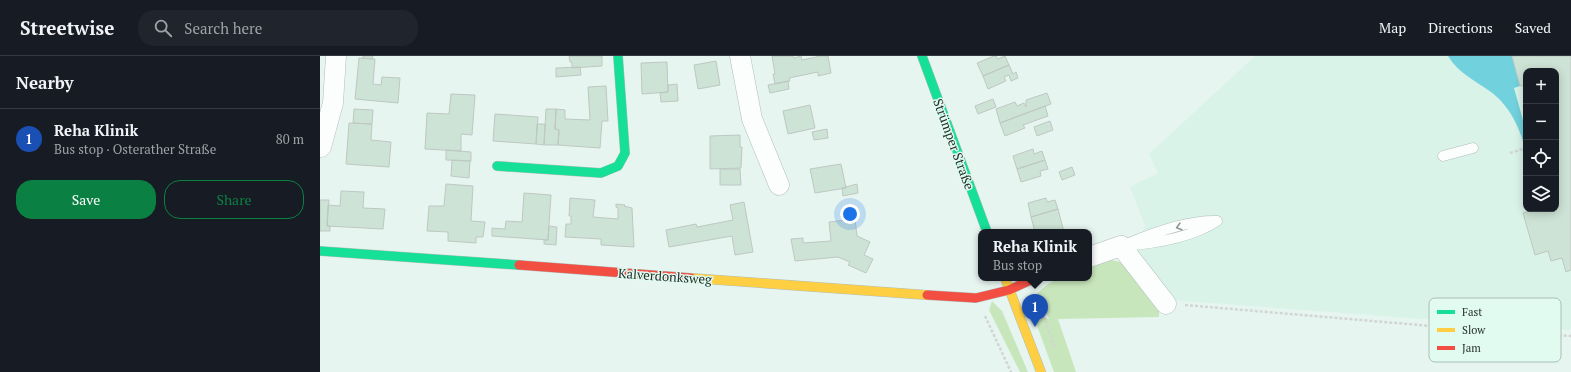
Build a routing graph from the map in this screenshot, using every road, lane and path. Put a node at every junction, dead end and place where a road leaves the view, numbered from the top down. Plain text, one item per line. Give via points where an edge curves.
1 (336, 56) edge
2 (618, 56) edge
3 (740, 56) edge
4 (922, 56) edge
5 (321, 147) dead end
6 (1473, 148) dead end
7 (1523, 149) edge
8 (1510, 153) dead end
9 (1443, 156) dead end
10 (497, 166) dead end
11 (778, 185) dead end
12 (986, 229) edge
13 (1120, 246) junction
14 (320, 251) edge
15 (1092, 255) edge
16 (1006, 281) edge
17 (1028, 281) edge
18 (1009, 290) junction
19 (976, 298) junction
20 (1166, 304) joint
21 (1429, 326) edge
22 (1561, 335) edge
23 (1571, 336) edge
24 (1011, 372) edge
25 (1041, 372) edge

1 - 5 street via 333,103
2 - 10 street via 625,153 618,166 601,173
3 - 11 street via 752,119
4 - 12 street, Strümper Straße
6 - 9 lane
7 - 8 path
13 -> 13 lane via 1148,245 1205,229 1217,221 1202,220
13 - 15 street
13 - 20 street
14 - 19 street, Kalverdonksweg
16 - 18 street
17 - 18 street
18 - 19 street, Kalverdonksweg
18 - 25 street
19 - 24 path
20 - 21 path
22 - 23 path

